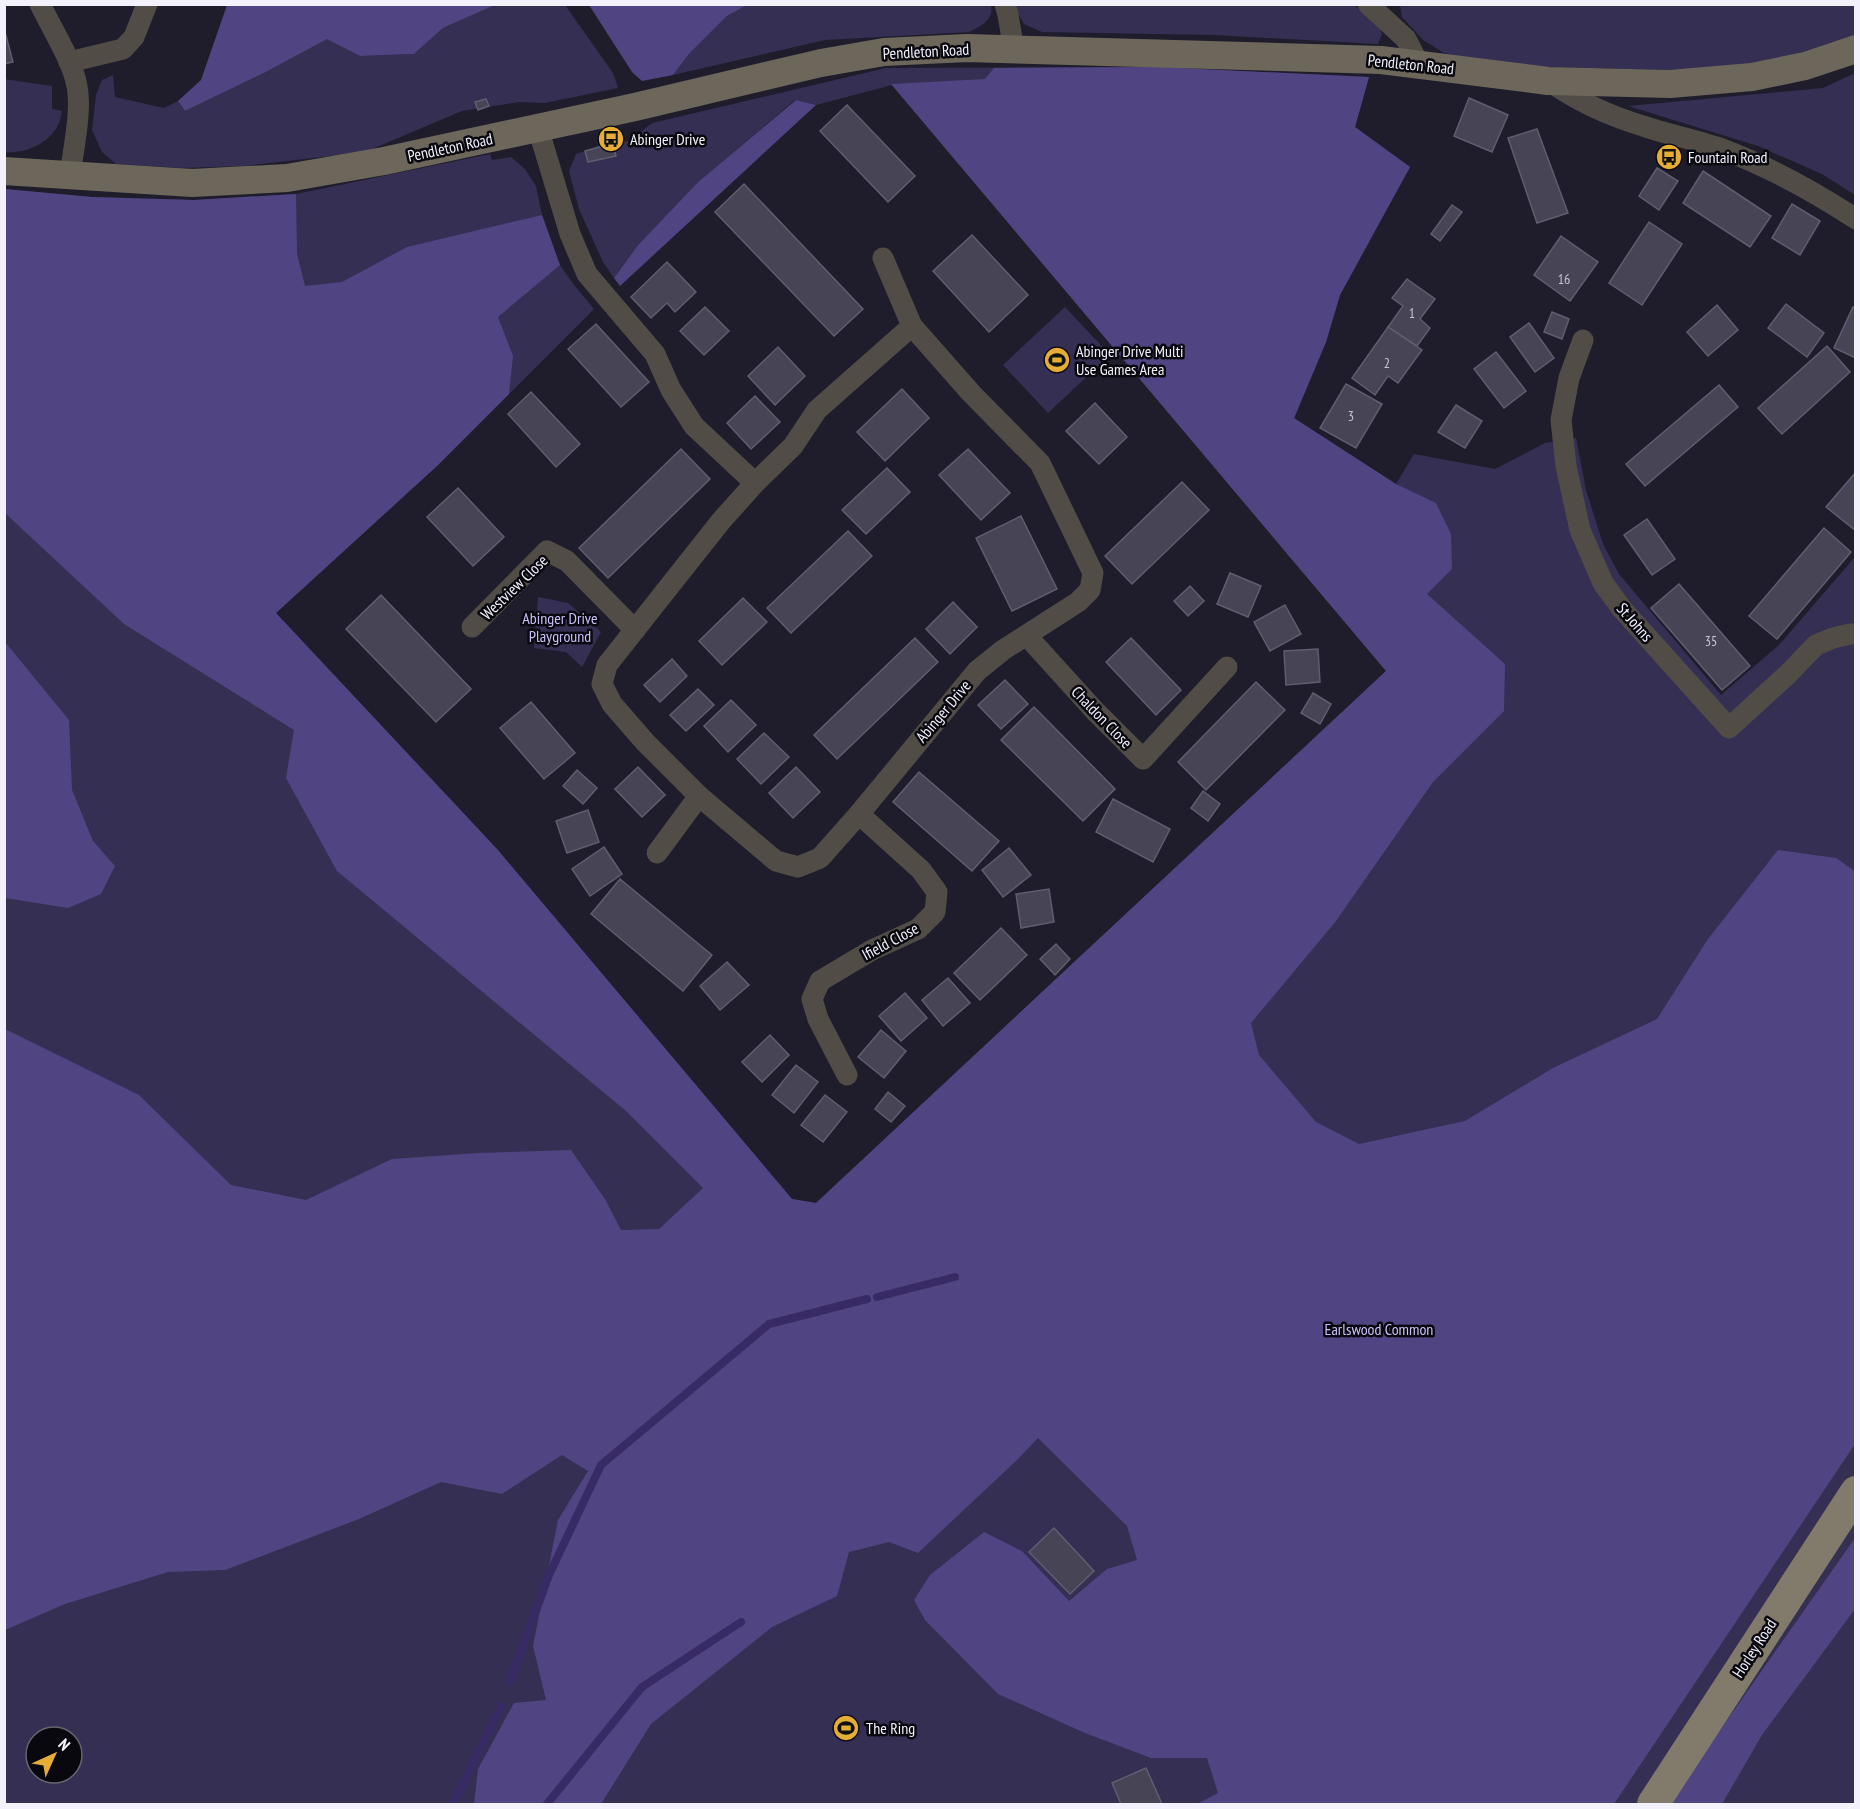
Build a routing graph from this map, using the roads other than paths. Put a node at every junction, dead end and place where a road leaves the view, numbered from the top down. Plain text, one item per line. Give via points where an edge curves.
1 (40, 4) edge
2 (147, 4) edge
3 (1005, 4) edge
4 (1368, 4) edge
5 (1856, 49) edge
6 (1014, 50) junction
7 (69, 62) junction
8 (1419, 64) junction
9 (1548, 81) junction
10 (538, 128) junction
11 (4, 171) edge
12 (70, 176) junction
13 (1856, 219) edge
14 (883, 258) dead end
15 (912, 326) junction
16 (1583, 340) dead end
17 (755, 483) junction
18 (472, 627) dead end
19 (635, 630) junction
20 (1856, 634) edge
21 (1027, 636) junction
22 (1227, 668) dead end
23 (699, 796) junction
24 (859, 814) junction
25 (657, 853) dead end
26 (847, 1076) dead end
27 (1856, 1492) edge
28 (1653, 1804) edge

1 - 7 street
2 - 7 street via 134,37 123,49
3 - 6 street
4 - 8 street via 1406,39
5 - 9 street, Pendleton Road via 1805,66 1752,77 1670,84
6 - 8 street, Pendleton Road via 1336,58
6 - 10 street, Pendleton Road via 884,52
7 - 12 street via 77,86 78,108
8 - 9 street, Pendleton Road
9 - 13 street via 1606,113 1721,149 1779,173
10 - 12 street, Pendleton Road via 287,178 192,183
10 - 17 street via 570,234 587,274 655,354 671,390 694,426
11 - 12 street, Pendleton Road
14 - 15 street
15 - 17 street, Abinger Drive via 817,410 793,446
15 - 21 street, Abinger Drive via 970,393 1040,463 1093,573 1090,590 1078,602
16 - 20 street, St Johns via 1569,378 1561,420 1580,530 1603,583 1622,609 1729,728 1816,645
17 - 19 street, Abinger Drive
18 - 19 street, Westview Close via 547,551 567,561
19 - 23 street, Abinger Drive via 607,665 602,684 612,704
21 - 22 street, Chaldon Close via 1143,759
21 - 24 street, Abinger Drive via 977,671
23 - 24 street, Abinger Drive via 776,861 798,867 820,858
23 - 25 street
24 - 26 street, Ifield Close via 921,870 937,892 935,912 918,929 872,950 820,981 812,999
27 - 28 main road, Horley Road

